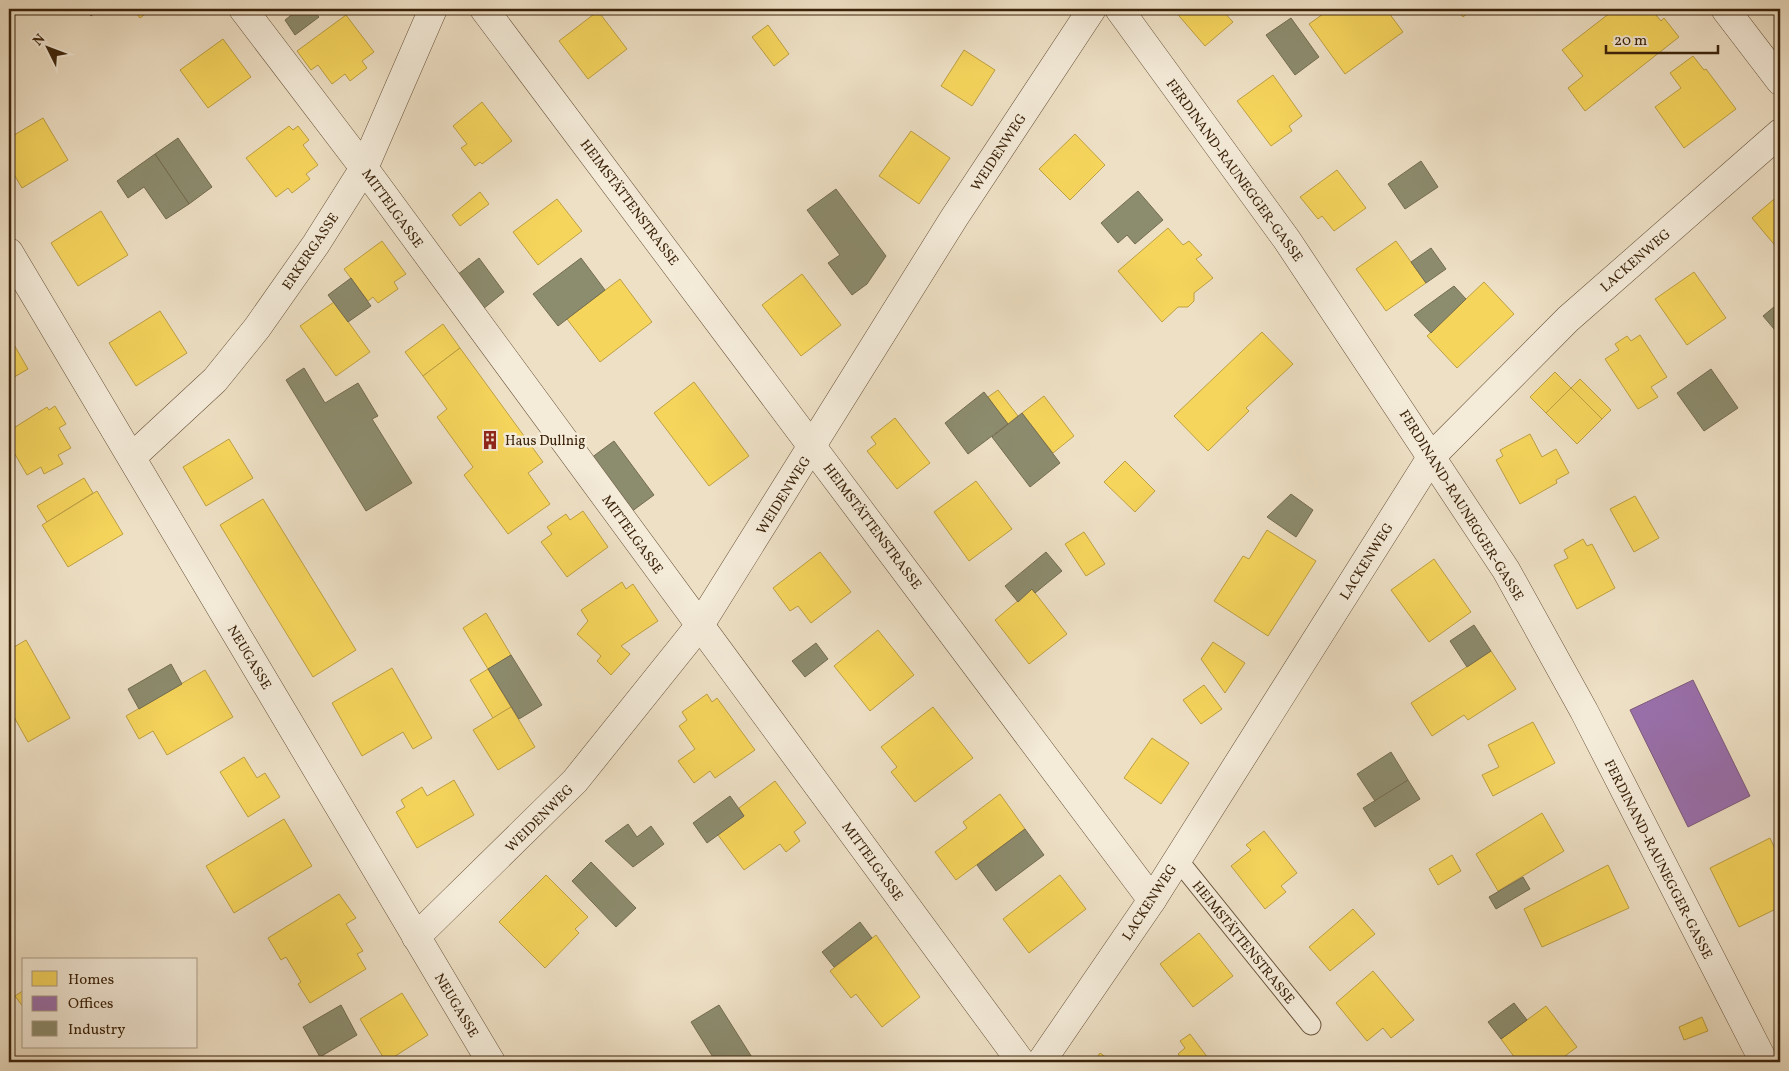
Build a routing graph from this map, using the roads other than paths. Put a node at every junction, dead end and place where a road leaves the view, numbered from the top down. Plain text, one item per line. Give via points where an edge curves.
1 (243, 9) edge
2 (433, 9) edge
3 (484, 9) edge
4 (1092, 9) edge
5 (1119, 9) edge
6 (1725, 9) edge
7 (1780, 81) edge
8 (1780, 133) edge
9 (364, 168) junction
10 (9, 252) edge
11 (814, 446) junction
12 (1432, 456) junction
13 (132, 458) junction
14 (700, 626) junction
15 (1178, 860) junction
16 (1152, 900) junction
17 (416, 937) junction
18 (1311, 1025) dead end
19 (491, 1062) edge
20 (1021, 1062) edge
21 (1040, 1062) edge
22 (1764, 1062) edge

1 - 9 street, MITTELGASSE
2 - 9 street, ERKERGASSE
3 - 11 street, HEIMSTÄTTENSTRASSE
4 - 11 street, WEIDENWEG via 954,218
5 - 12 street, FERDINAND-RAUNEGGER-GASSE via 1286,240
6 - 7 street
8 - 12 street, LACKENWEG via 1568,319
9 - 13 street, ERKERGASSE via 257,328 215,380
9 - 14 street, MITTELGASSE
10 - 13 street, NEUGASSE
11 - 14 street, WEIDENWEG
11 - 16 street, HEIMSTÄTTENSTRASSE
12 - 15 street, LACKENWEG
12 - 22 street, FERDINAND-RAUNEGGER-GASSE via 1506,570 1584,711
13 - 17 street, NEUGASSE
14 - 17 street, WEIDENWEG via 575,781
14 - 20 street, MITTELGASSE
15 - 16 street, LACKENWEG
15 - 18 lane, HEIMSTÄTTENSTRASSE
16 - 21 street, LACKENWEG
17 - 19 street, NEUGASSE

